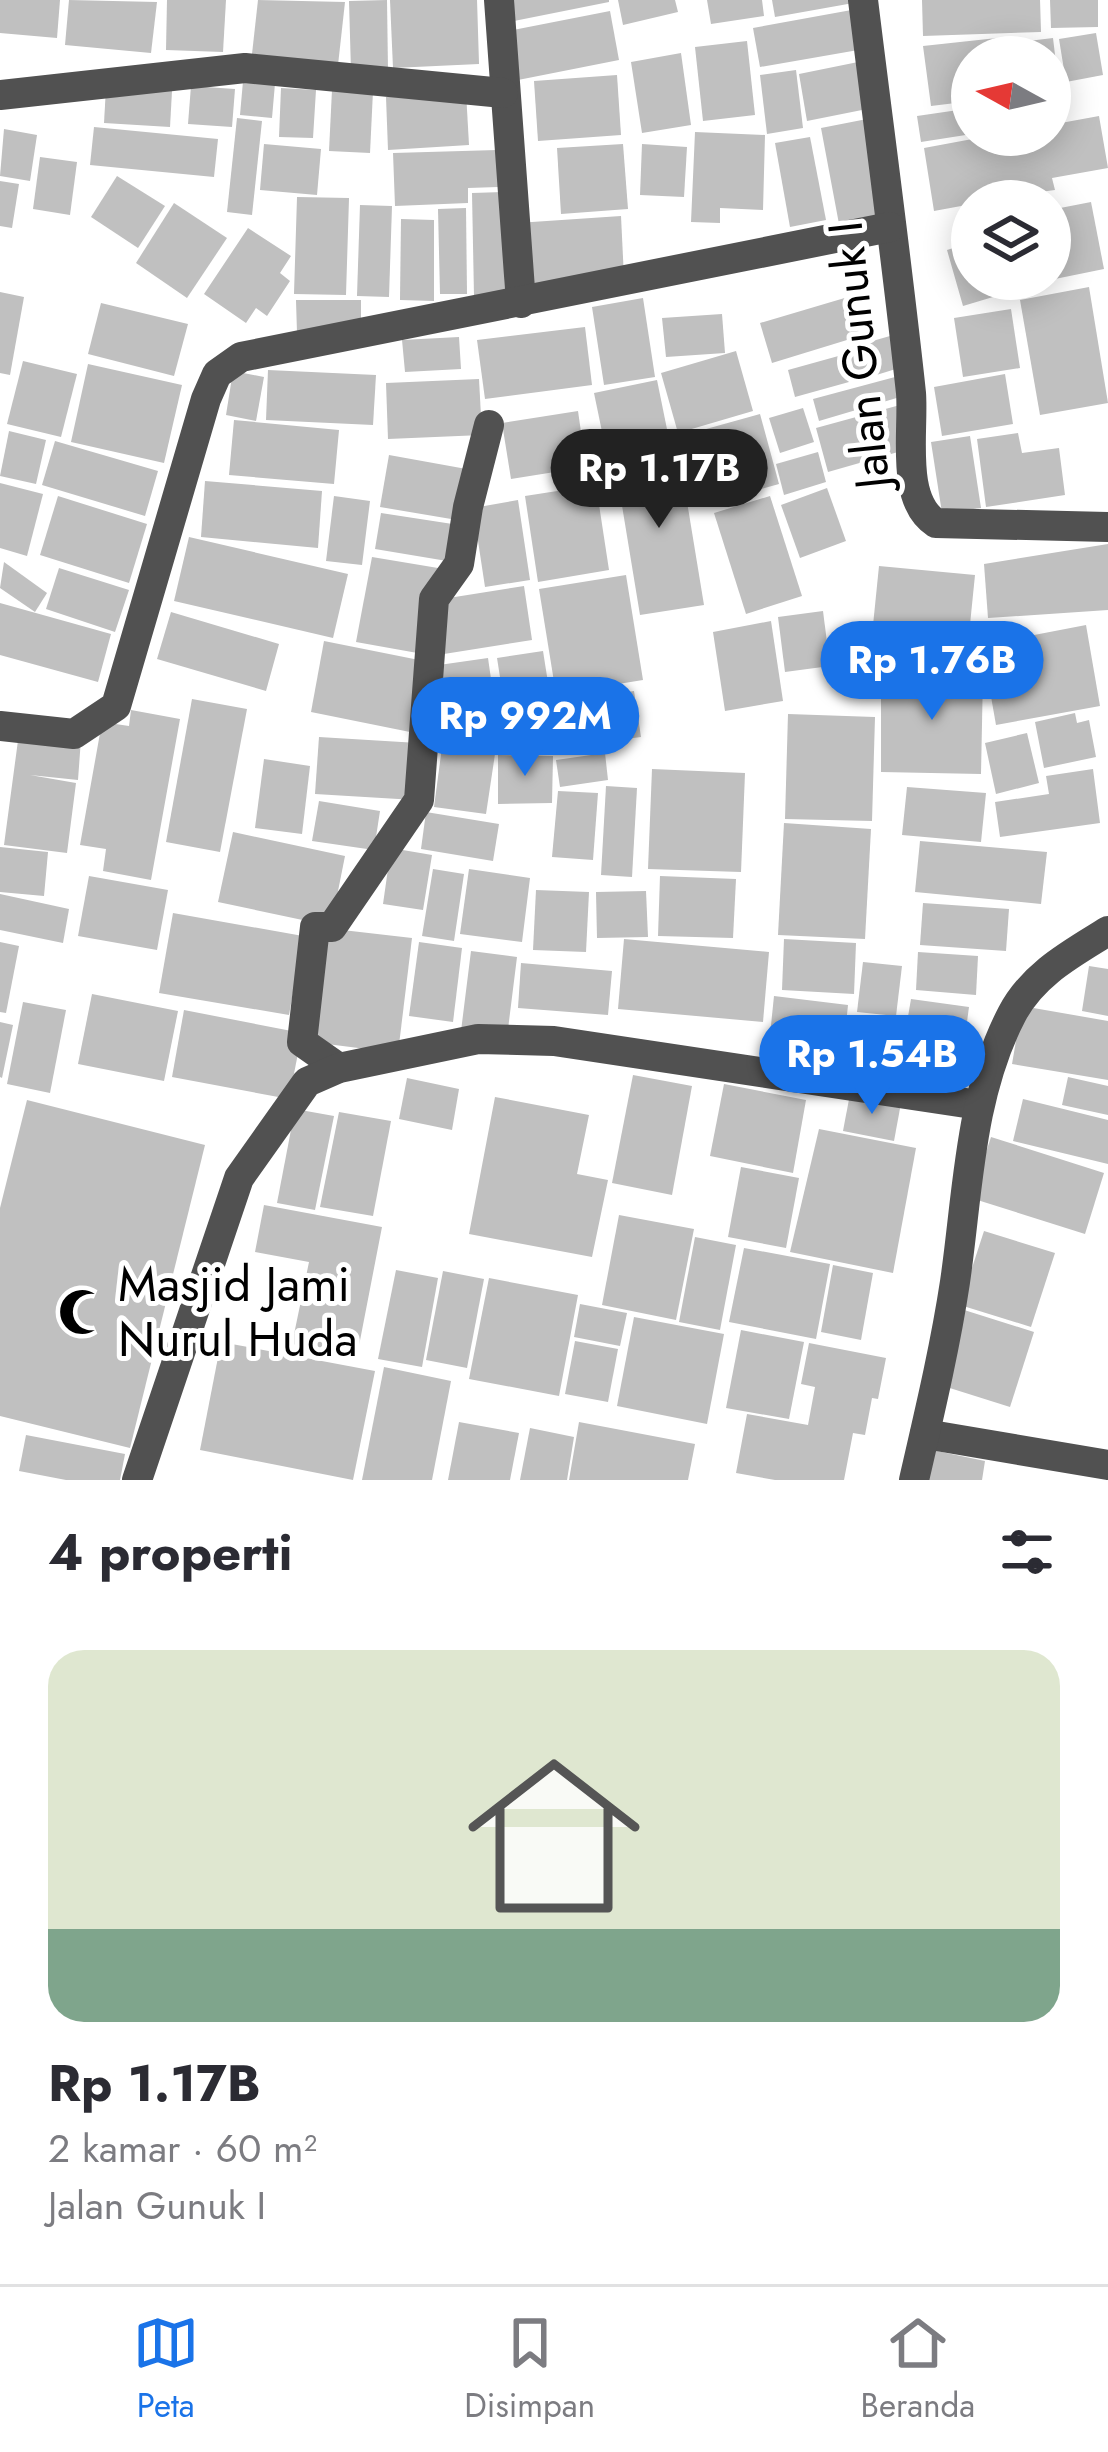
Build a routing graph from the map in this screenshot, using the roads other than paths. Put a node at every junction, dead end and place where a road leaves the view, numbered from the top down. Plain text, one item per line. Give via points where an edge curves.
1 (499, 0) edge
2 (863, 0) edge
3 (503, 93) junction
4 (0, 94) edge
5 (890, 227) junction
6 (521, 303) junction
7 (489, 425) dead end
8 (1108, 526) edge
9 (0, 726) edge
10 (1108, 931) edge
11 (339, 1068) junction
12 (979, 1105) junction
13 (925, 1434) junction
14 (1108, 1465) edge
15 (137, 1480) edge
16 (914, 1480) edge

1 - 3 street
2 - 5 street, Jalan Gunuk I
3 - 4 street via 245,68
3 - 6 street
5 - 6 street
5 - 8 street, Jalan Gunuk I via 915,489 927,517
6 - 9 street via 241,357 217,374 116,706 74,734
7 - 11 street via 459,563 434,599 419,800 332,927 315,927 302,1042
10 - 12 street via 1029,990
11 - 12 street via 478,1040 554,1041
11 - 15 street via 307,1082 238,1178
12 - 13 street
13 - 14 street
13 - 16 street

